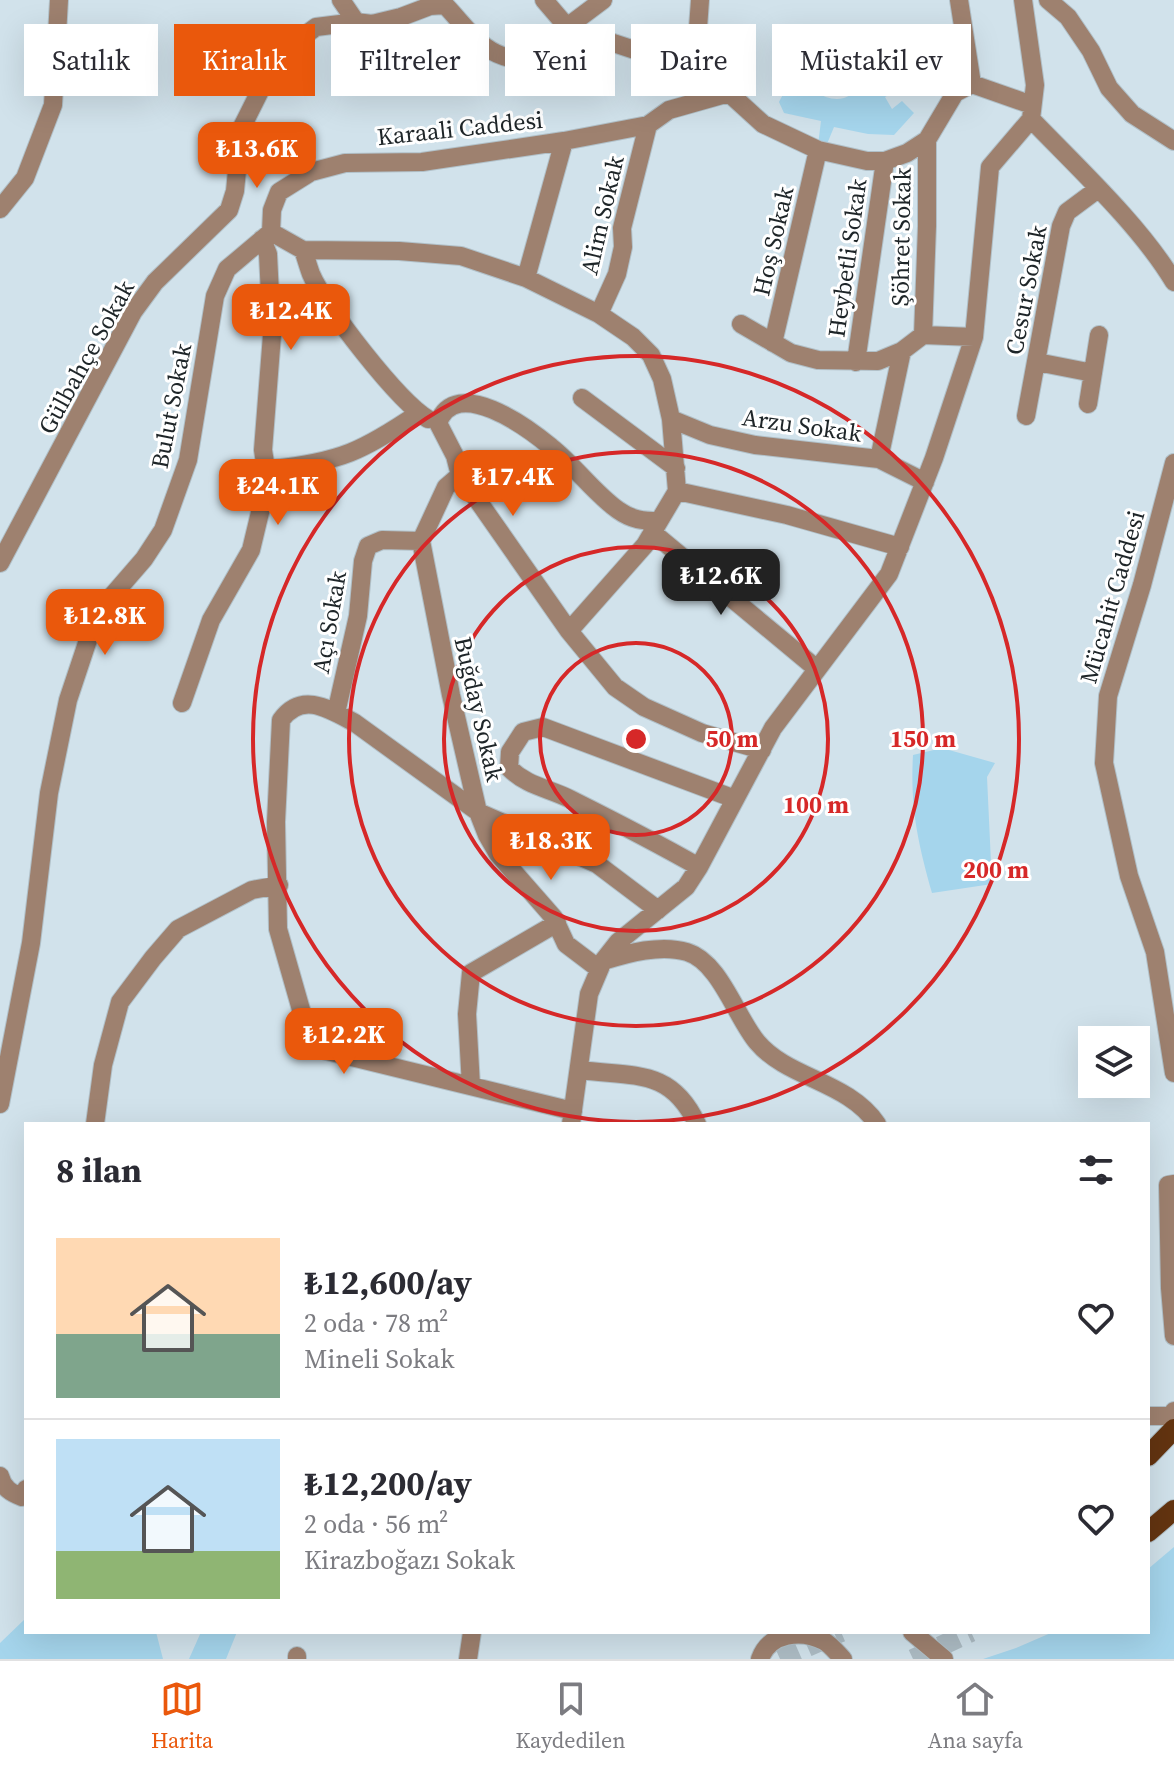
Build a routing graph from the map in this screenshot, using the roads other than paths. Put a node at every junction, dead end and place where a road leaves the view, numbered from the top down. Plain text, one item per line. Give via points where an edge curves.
1 (59, 0) edge
2 (341, 0) edge
3 (544, 0) edge
4 (603, 0) edge
5 (700, 0) edge
6 (959, 0) edge
7 (1023, 0) edge
8 (1048, 0) edge
9 (428, 3) edge
10 (356, 22) junction
11 (565, 24) edge
12 (573, 24) edge
13 (698, 24) edge
14 (505, 58) edge
15 (972, 84) junction
16 (718, 96) edge
17 (732, 96) edge
18 (1031, 112) junction
19 (648, 125) junction
20 (927, 140) junction
21 (564, 141) junction
22 (1174, 141) edge
23 (818, 150) junction
24 (885, 161) junction
25 (1098, 189) junction
26 (0, 209) edge
27 (267, 236) junction
28 (303, 250) junction
29 (526, 278) junction
30 (1174, 282) edge
31 (599, 314) junction
32 (741, 324) dead end
33 (923, 335) junction
34 (1099, 335) dead end
35 (974, 337) junction
36 (773, 343) junction
37 (902, 351) junction
38 (856, 362) junction
39 (1037, 362) junction
40 (1093, 373) junction
41 (582, 398) dead end
42 (1088, 404) dead end
43 (419, 413) junction
44 (1026, 416) dead end
45 (671, 419) junction
46 (438, 423) junction
47 (879, 459) junction
48 (1174, 463) edge
49 (676, 468) junction
50 (267, 475) junction
51 (460, 475) junction
52 (925, 482) junction
53 (677, 491) junction
54 (656, 527) junction
55 (421, 541) junction
56 (900, 547) junction
57 (0, 563) edge
58 (569, 631) junction
59 (817, 669) junction
60 (182, 703) dead end
61 (336, 713) junction
62 (762, 750) junction
63 (735, 799) junction
64 (478, 812) junction
65 (699, 867) junction
66 (279, 885) junction
67 (658, 910) junction
68 (557, 923) junction
69 (601, 965) junction
70 (1174, 1065) edge
71 (580, 1070) junction
72 (471, 1086) junction
73 (0, 1104) edge
74 (572, 1118) edge
75 (95, 1122) edge
76 (696, 1122) edge
77 (876, 1122) edge
78 (1174, 1184) edge
79 (1174, 1336) edge
80 (1150, 1416) edge
81 (1174, 1419) edge
82 (1174, 1442) edge
83 (1150, 1453) edge
84 (1150, 1461) edge
85 (0, 1476) edge
86 (24, 1493) edge
87 (1174, 1510) edge
88 (1160, 1524) edge
89 (472, 1634) edge
90 (914, 1634) edge
91 (468, 1659) edge
92 (760, 1659) edge
93 (843, 1659) edge
94 (944, 1659) edge

1 - 26 street via 53,105 25,178
2 - 10 street
3 - 11 street
4 - 12 street
5 - 13 street
6 - 15 street
7 - 18 street via 1035,85
8 - 22 street via 1068,17 1109,88 1132,114
9 - 10 street, Gülbahçe Sokak via 401,17
9 - 14 street, Gülbahçe Sokak via 445,5 467,33
10 - 57 street, Gülbahçe Sokak via 316,27 274,63 241,129 229,210 155,282 133,312
15 - 18 street
15 - 20 street via 955,93
16 - 19 street, Karaali Caddesi via 669,110
17 - 23 street via 763,124
18 - 25 street
18 - 35 street via 990,167
19 - 21 street, Karaali Caddesi
19 - 31 street, Alim Sokak via 622,228 617,274
20 - 24 street
20 - 33 street, Şöhret Sokak
21 - 27 street, Karaali Caddesi via 422,162 345,163 311,172 279,192
21 - 29 street
23 - 24 street
23 - 36 street, Hoş Sokak
24 - 38 street, Heybetli Sokak
25 - 30 street
25 - 39 street, Cesur Sokak via 1067,212 1061,226
27 - 28 street
27 - 50 street via 272,335 263,450
27 - 73 street, Bulut Sokak via 227,269 215,296 188,460 163,530 105,604 68,700
28 - 29 street via 461,256
28 - 43 street via 311,275 338,316
29 - 31 street
31 - 45 street via 651,355
32 - 36 street
33 - 35 street
33 - 37 street
34 - 40 street
35 - 52 street
36 - 38 street via 818,360
37 - 38 street via 878,361
37 - 47 street
39 - 40 street
39 - 44 street, Cesur Sokak
40 - 42 street
41 - 49 street
43 - 46 street
43 - 50 street via 346,456 272,469
45 - 47 street, Arzu Sokak via 755,445
45 - 49 street
46 - 51 street
46 - 54 street via 441,414 459,402 482,405 551,446 618,510
47 - 52 street, Arzu Sokak
48 - 70 street, Mücahit Caddesi via 1108,696 1104,763 1129,876 1155,952
49 - 53 street
50 - 60 street via 251,550 211,620
51 - 55 street via 446,487
51 - 58 street
52 - 56 street
53 - 54 street
53 - 56 street
54 - 58 street
54 - 59 street
55 - 61 street, Açı Sokak via 382,540 368,546
55 - 64 street, Buğday Sokak
56 - 59 street via 889,574
58 - 62 street via 615,687 644,707 702,733
59 - 62 street
61 - 64 street
61 - 66 street via 303,704 289,709 281,720
62 - 63 street
63 - 65 street
63 - 65 street via 543,727 523,732 510,752 509,768 522,781 560,794
64 - 67 street via 597,864
64 - 68 street, Buğday Sokak via 498,854
65 - 67 street via 686,887
66 - 72 street via 278,929 314,1044
66 - 75 street via 252,890 178,929 153,958 120,1002
67 - 69 street via 618,942
68 - 69 street, Buğday Sokak via 566,944
68 - 72 street via 471,973
69 - 71 street via 589,994
69 - 77 street via 626,954 656,950 687,952 704,961 759,1044 784,1063 831,1085 869,1111
71 - 74 street
71 - 76 street via 659,1080 675,1091
72 - 74 street
78 - 79 street via 1168,1185
80 - 81 street
81 - 83 main road
82 - 84 main road
85 - 86 street via 12,1494
87 - 88 main road
89 - 91 street
90 - 94 street
92 - 93 street via 763,1648 790,1634 826,1641

